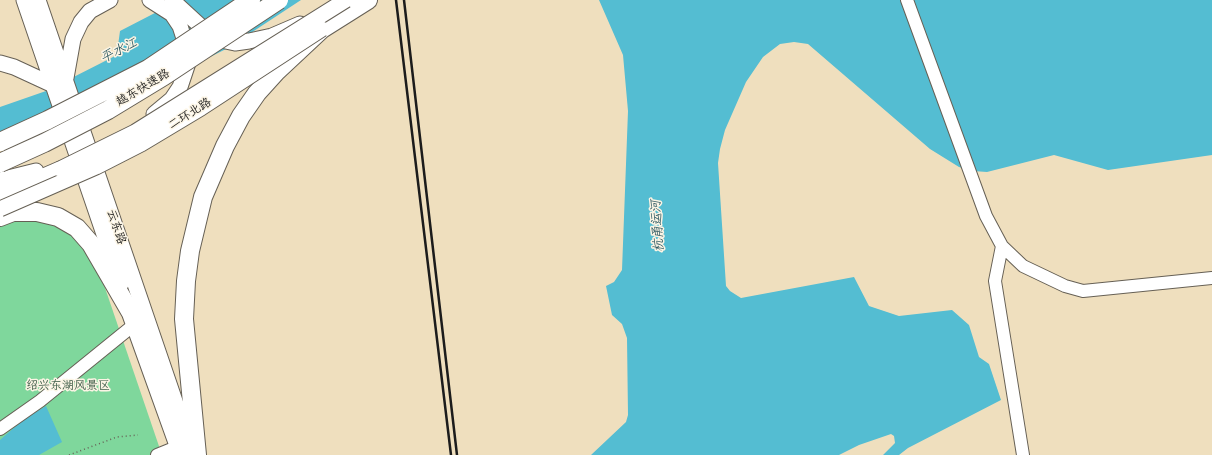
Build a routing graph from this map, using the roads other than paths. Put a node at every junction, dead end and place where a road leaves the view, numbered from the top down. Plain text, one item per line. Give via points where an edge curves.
1 (24, 0) edge
2 (38, 0) edge
3 (110, 0) edge
4 (172, 0) edge
5 (251, 0) edge
6 (279, 0) edge
7 (346, 0) edge
8 (368, 0) edge
9 (907, 0) edge
10 (153, 2) edge
11 (324, 21) junction
12 (0, 63) edge
13 (60, 82) junction
14 (71, 116) junction
15 (135, 132) junction
16 (0, 142) edge
17 (0, 163) edge
18 (60, 169) junction
19 (0, 180) edge
20 (0, 195) edge
21 (0, 209) edge
22 (0, 216) edge
23 (1002, 246) junction
24 (1212, 278) edge
25 (133, 319) junction
26 (0, 429) edge
27 (185, 452) edge
28 (157, 455) edge
29 (197, 455) edge
30 (1024, 455) edge

1 - 13 main road, 云东路
2 - 13 main road, 云东路
3 - 13 main road via 90,11 81,22 73,38
4 - 11 main road, bridge via 209,34 235,43 272,36
5 - 16 highway, 越东快速路, bridge via 148,69
6 - 17 highway, 越东快速路, bridge via 108,110 44,144
7 - 11 main road, 二环北路, bridge
8 - 11 highway, 二环北路
9 - 23 street via 986,216
10 - 15 main road, bridge via 172,14 180,26 187,44 188,63 180,87 172,99
11 - 15 main road, 二环北路, bridge
11 - 21 main road, 二环北路, bridge via 200,108 141,144 96,168
11 - 29 highway, bridge via 257,93 241,116 203,196 186,281 184,319
12 - 13 main road
13 - 14 main road, 云东路
14 - 25 main road, 云东路 via 106,245
14 - 27 main road, 云东路
15 - 18 main road, 二环北路, bridge
18 - 19 main road via 47,168
18 - 20 main road, 二环北路
22 - 25 highway via 14,212 38,212 58,217 77,228 106,266
23 - 24 street via 1023,266 1065,286 1084,291
23 - 30 street via 995,280
25 - 26 street via 40,401
25 - 27 highway
27 - 28 street

